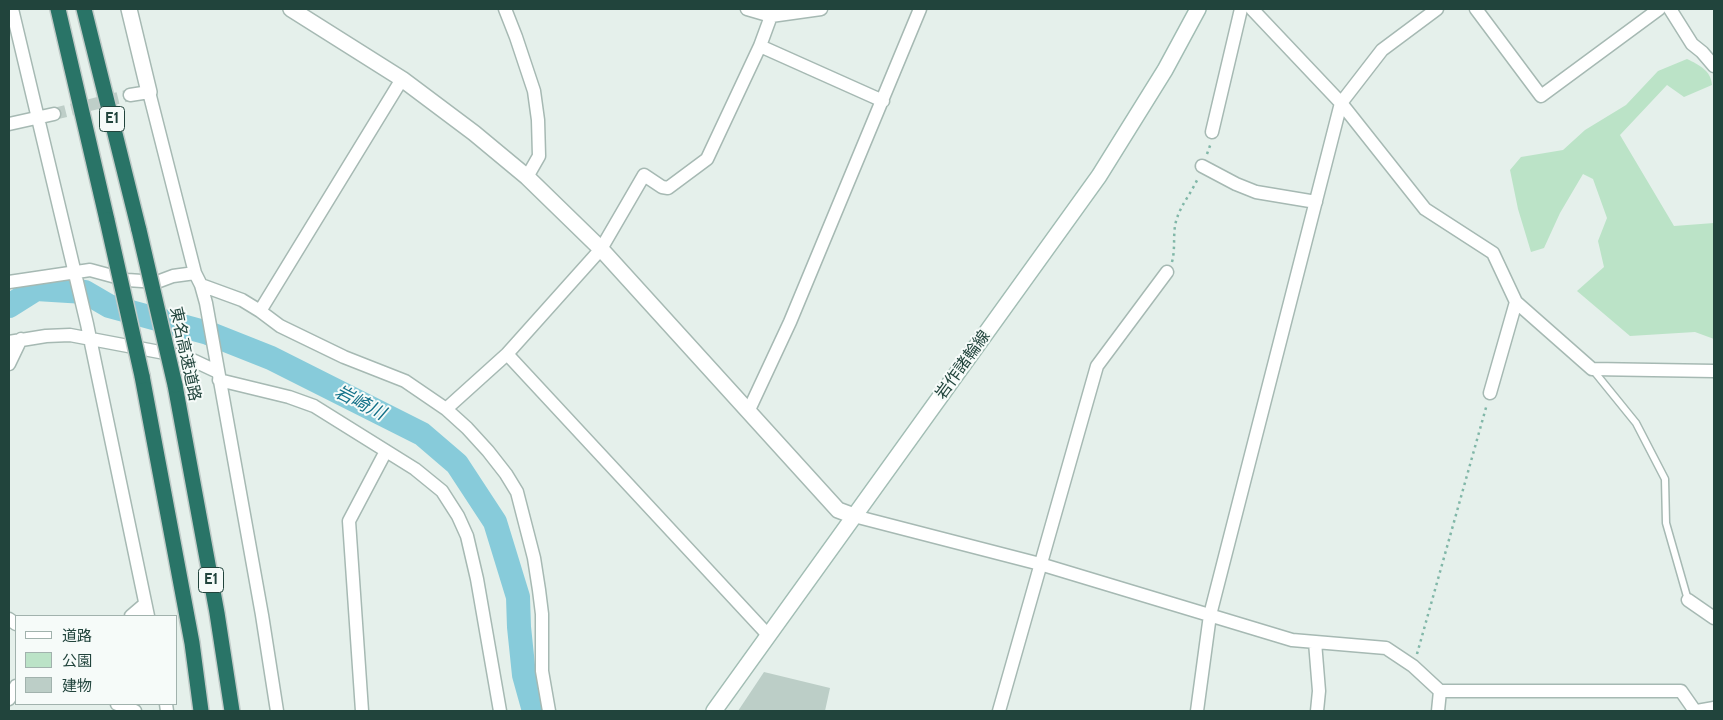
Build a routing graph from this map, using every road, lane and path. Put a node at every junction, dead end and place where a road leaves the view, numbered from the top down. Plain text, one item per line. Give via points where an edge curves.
1 (12, 9) edge
2 (58, 9) edge
3 (84, 9) edge
4 (129, 9) edge
5 (290, 9) edge
6 (505, 9) edge
7 (747, 9) edge
8 (821, 9) edge
9 (920, 9) edge
10 (1198, 9) edge
11 (1241, 9) edge
12 (1252, 9) edge
13 (1437, 9) edge
14 (1476, 9) edge
15 (1659, 9) edge
16 (1670, 9) edge
17 (772, 16) junction
18 (760, 46) junction
19 (1714, 66) edge
20 (402, 79) junction
21 (149, 92) junction
22 (130, 95) tunnel mouth
23 (883, 101) junction
24 (1341, 103) junction
25 (54, 114) tunnel mouth
26 (38, 117) junction
27 (9, 124) edge
28 (1212, 132) joint
29 (1202, 166) junction
30 (527, 177) junction
31 (1316, 202) junction
32 (600, 249) junction
33 (1167, 272) joint
34 (75, 273) junction
35 (195, 273) junction
36 (9, 282) edge
37 (202, 285) junction
38 (1516, 302) junction
39 (260, 311) junction
40 (89, 338) junction
41 (15, 340) edge
42 (507, 354) junction
43 (9, 364) edge
44 (1592, 369) junction
45 (218, 371) junction
46 (1714, 371) edge
47 (1490, 393) joint
48 (446, 409) junction
49 (748, 412) junction
50 (187, 448) junction
51 (386, 451) junction
52 (854, 516) junction
53 (1040, 564) junction
54 (1688, 600) joint
55 (146, 610) edge
56 (134, 615) edge
57 (1210, 615) junction
58 (1714, 618) edge
59 (768, 635) junction
60 (1315, 642) junction
61 (1413, 666) junction
62 (15, 688) edge
63 (1440, 691) junction
64 (9, 699) edge
65 (120, 705) edge
66 (1714, 708) edge
67 (135, 711) edge
68 (201, 711) edge
69 (232, 711) edge
70 (242, 711) edge
71 (277, 711) edge
72 (362, 711) edge
73 (500, 711) edge
74 (550, 711) edge
75 (714, 711) edge
76 (999, 711) edge
77 (1198, 711) edge
78 (1317, 711) edge
79 (1438, 711) edge
80 (1696, 711) edge

1 - 26 street
2 - 68 highway, E1, bridge via 142,376 192,643
3 - 50 highway, 東名高速道路 / E1, bridge via 139,230
4 - 21 street
5 - 20 street
6 - 30 street via 534,91 538,120 539,156
7 - 17 street
8 - 17 street
9 - 23 street
10 - 52 street, 岩作諸輪線 via 1165,70 1099,176
11 - 28 street
12 - 24 street
13 - 24 street via 1382,50
14 - 15 street via 1541,96
16 - 19 street via 1692,44
17 - 18 street
18 - 23 street
18 - 32 street via 707,160 668,188 644,175
20 - 30 street
20 - 39 street
21 - 22 street
21 - 35 street
23 - 49 street via 790,322
24 - 31 street
24 - 38 street via 1425,209 1493,253
25 - 26 street
26 - 27 street
26 - 34 street
28 - 29 path
29 - 31 street via 1256,192
29 - 33 path via 1193,191 1178,216 1173,260
30 - 32 street
31 - 57 street
32 - 42 street
32 - 49 street
33 - 53 street via 1097,366
34 - 35 street via 90,270 127,280 157,282
34 - 36 street
34 - 40 street
35 - 37 street
37 - 39 street via 242,300
37 - 45 street
38 - 44 street
38 - 47 street
39 - 48 street via 288,330 405,381
40 - 41 street via 70,335
40 - 45 street via 186,357
40 - 55 street
41 - 43 street
42 - 48 street
42 - 59 street
44 - 46 street
44 - 54 lane via 1636,422 1665,479 1666,523
45 - 51 street via 314,406
45 - 71 street
47 - 61 path
48 - 74 street via 488,451 517,492 539,590 542,671
49 - 52 street via 838,510
50 - 69 highway, 東名高速道路 / E1
50 - 70 highway
51 - 72 street via 349,521
51 - 73 street via 442,491 467,536
52 - 53 street
52 - 59 street, 岩作諸輪線
53 - 57 street
53 - 76 street
54 - 58 street
55 - 56 street
57 - 60 street via 1292,640
57 - 77 street
59 - 75 street, 岩作諸輪線
60 - 61 street via 1386,648
60 - 78 street via 1319,691
61 - 63 street
62 - 64 street
63 - 79 street
63 - 80 street via 1681,691
65 - 67 street
66 - 80 street

